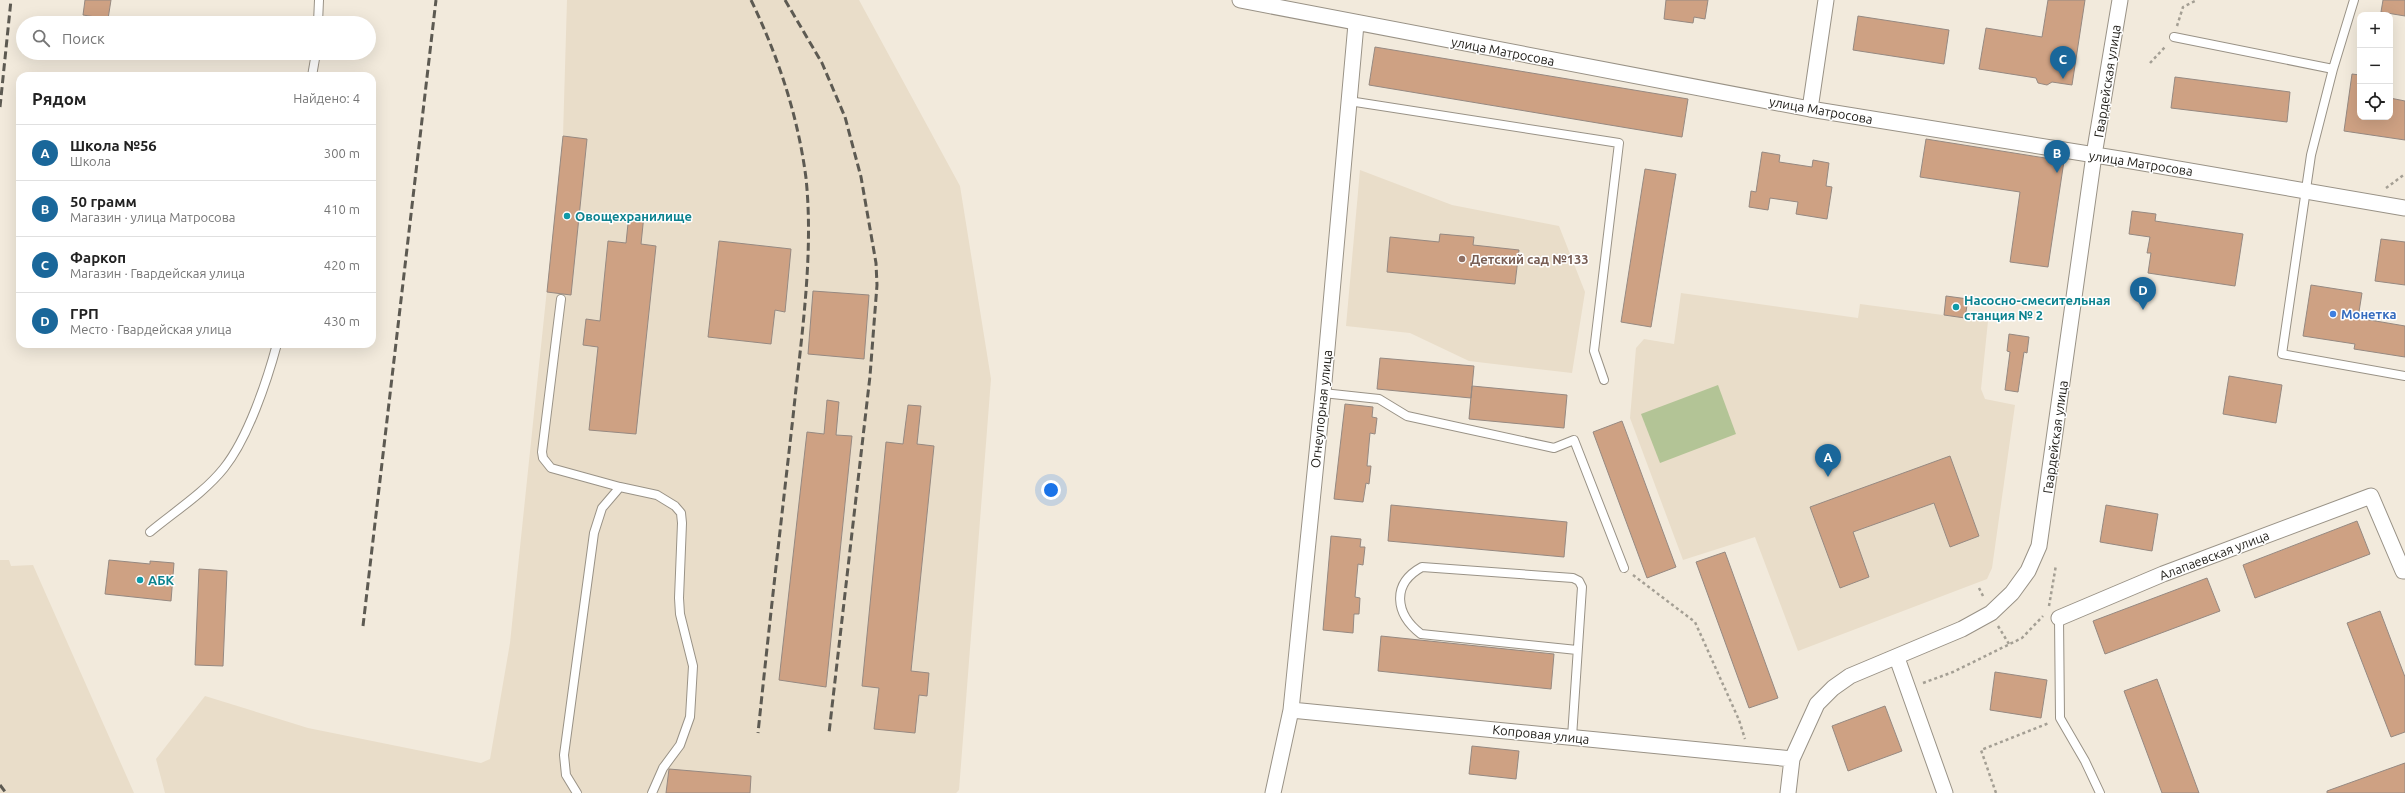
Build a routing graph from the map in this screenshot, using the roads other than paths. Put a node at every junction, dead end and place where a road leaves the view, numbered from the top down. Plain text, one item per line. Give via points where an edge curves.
1 (318, 0) edge
2 (1240, 0) edge
3 (1826, 0) edge
4 (2120, 0) edge
5 (2354, 0) edge
6 (318, 16) edge
7 (1356, 24) junction
8 (2174, 38) dead end
9 (315, 60) edge
10 (2333, 69) junction
11 (313, 72) edge
12 (1349, 101) junction
13 (1810, 109) junction
14 (2094, 155) junction
15 (2305, 190) junction
16 (2405, 208) edge
17 (561, 299) dead end
18 (276, 348) edge
19 (2405, 376) edge
20 (1604, 380) dead end
21 (1323, 393) junction
22 (620, 487) junction
23 (150, 532) dead end
24 (1624, 568) road end
25 (2404, 573) edge
26 (2059, 618) joint
27 (1577, 650) junction
28 (1897, 658) junction
29 (1291, 710) junction
30 (1572, 737) junction
31 (1792, 759) junction
32 (577, 793) edge
33 (652, 793) edge
34 (1273, 793) edge
35 (1788, 793) edge
36 (1945, 793) edge
37 (2100, 793) edge

1 - 6 lane
2 - 7 street, улица Матросова
3 - 13 street
4 - 14 street, Гвардейская улица
5 - 10 lane
7 - 12 street, Огнеупорная улица
7 - 13 street, улица Матросова
8 - 10 lane
9 - 11 lane
10 - 15 lane via 2311,155
12 - 20 lane via 1618,143 1594,351
12 - 21 street, Огнеупорная улица
13 - 14 street, улица Матросова
14 - 15 street, улица Матросова
14 - 28 street, Гвардейская улица via 2039,546 2028,571 2012,593 1991,613
15 - 16 street, улица Матросова
15 - 19 lane via 2282,354
17 - 22 lane via 543,439 543,458 551,468
18 - 23 lane via 250,422 224,468
21 - 24 lane via 1379,399 1407,416 1554,448 1574,440
21 - 29 street, Огнеупорная улица
22 - 32 lane via 602,508 594,534 564,755 566,775
22 - 33 lane via 665,499 681,513 679,598 680,614 693,666 690,717 680,745 663,768
25 - 26 street, Алапаевская улица via 2371,496 2163,574
26 - 37 lane via 2060,718
27 - 27 lane via 1582,588 1579,581 1573,578 1422,567 1409,574 1401,589 1401,609 1410,626 1421,634
27 - 30 lane
28 - 31 street, Гвардейская улица via 1850,676 1833,688 1817,704
28 - 36 street
29 - 30 street, Копровая улица
29 - 34 street, Огнеупорная улица
30 - 31 street, Копровая улица
31 - 35 street, Гвардейская улица

